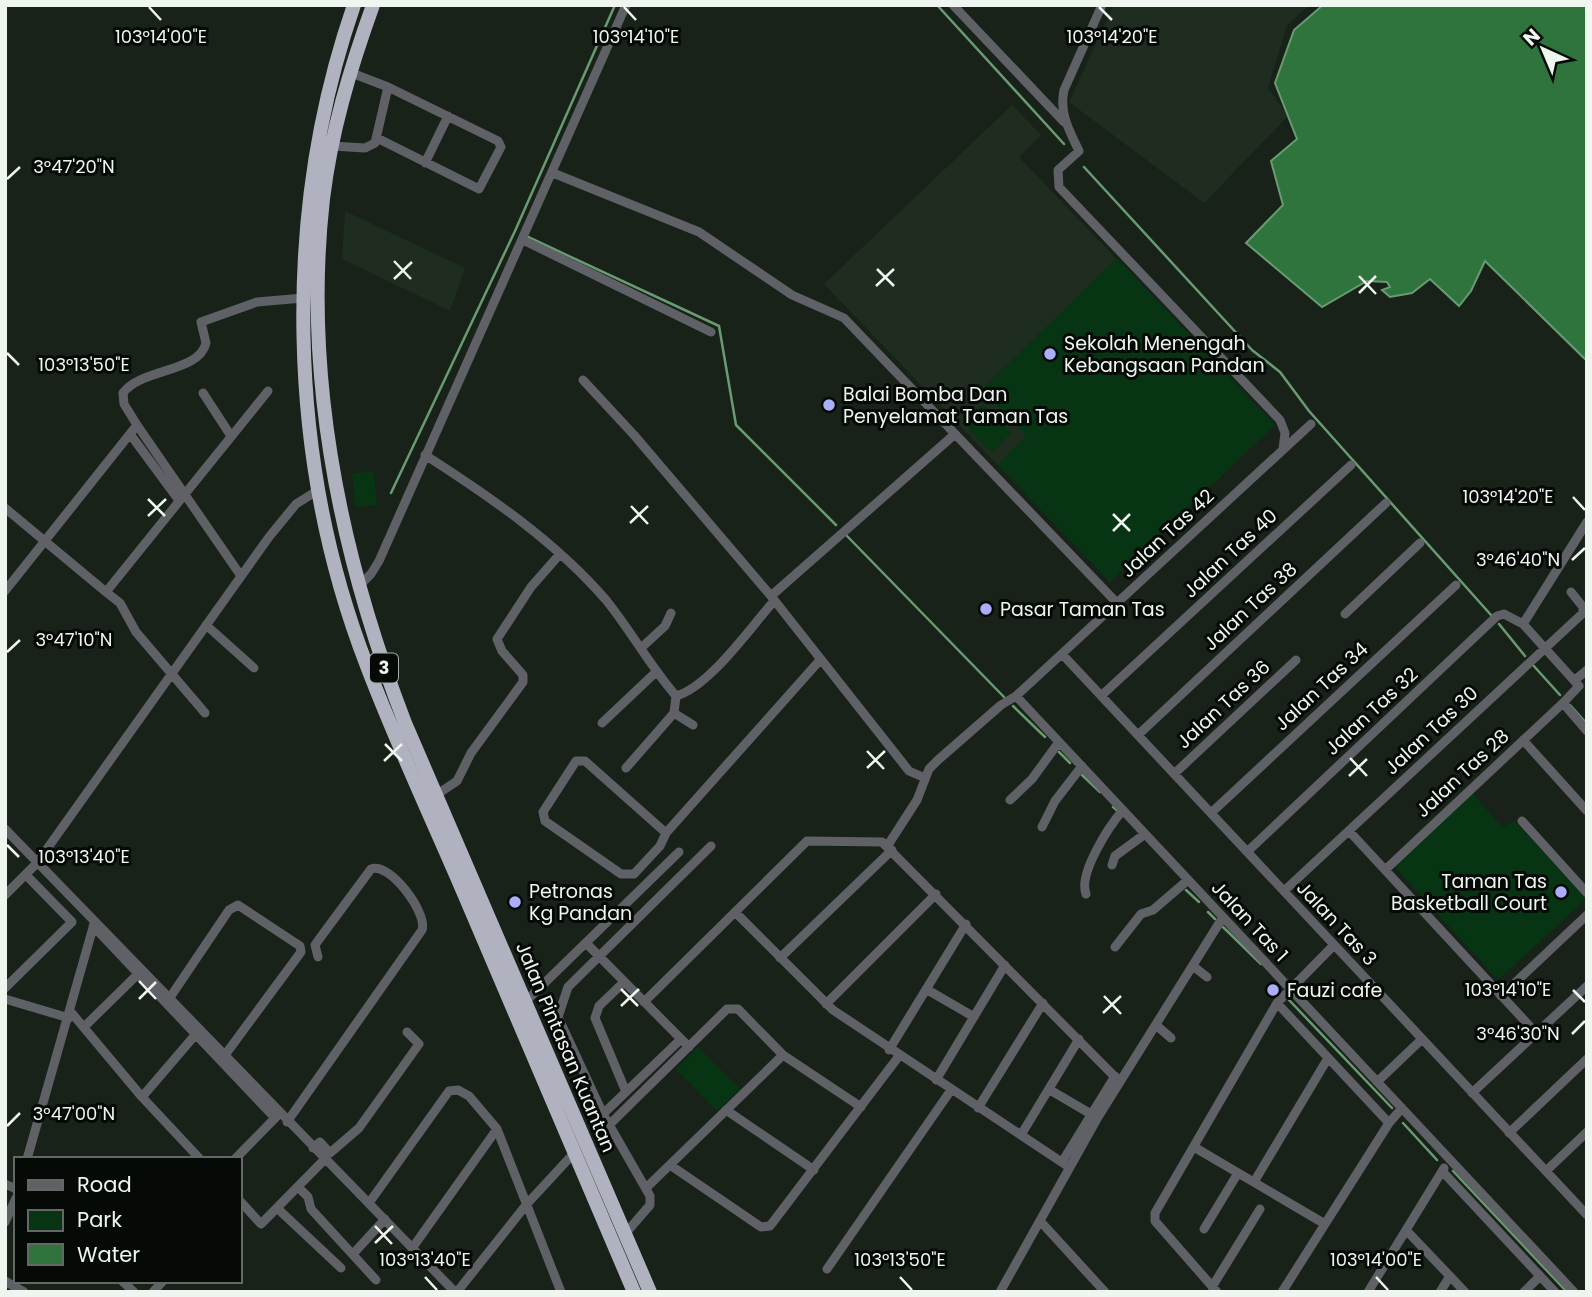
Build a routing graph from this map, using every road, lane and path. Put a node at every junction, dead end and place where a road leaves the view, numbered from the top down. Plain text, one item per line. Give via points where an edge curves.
1 (354, 5) edge
2 (373, 5) edge
3 (626, 5) edge
4 (953, 5) edge
5 (1102, 5) edge
6 (349, 72) junction
7 (388, 87) junction
8 (448, 116) junction
9 (1065, 124) junction
10 (377, 138) junction
11 (332, 146) junction
12 (425, 163) junction
13 (552, 173) junction
14 (523, 240) junction
15 (303, 298) junction
16 (712, 332) dead end
17 (583, 380) dead end
18 (268, 391) dead end
19 (203, 393) dead end
20 (1311, 424) dead end
21 (137, 425) junction
22 (130, 434) junction
23 (955, 434) junction
24 (231, 436) junction
25 (1283, 450) junction
26 (425, 455) junction
27 (1351, 465) dead end
28 (320, 489) junction
29 (181, 496) junction
30 (1386, 503) dead end
31 (5, 508) edge
32 (1586, 523) edge
33 (43, 539) junction
34 (1420, 543) dead end
35 (560, 554) junction
36 (241, 576) junction
37 (1456, 585) dead end
38 (359, 586) junction
39 (5, 591) edge
40 (106, 592) junction
41 (1571, 592) dead end
42 (772, 599) junction
43 (1117, 603) junction
44 (671, 613) dead end
45 (1345, 614) dead end
46 (1523, 624) junction
47 (206, 625) junction
48 (641, 648) junction
49 (1545, 648) junction
50 (1062, 654) junction
51 (820, 660) junction
52 (1296, 660) dead end
53 (254, 668) dead end
54 (1587, 670) edge
55 (173, 672) junction
56 (656, 672) junction
57 (1577, 683) junction
58 (1587, 694) edge
59 (676, 696) junction
60 (1016, 696) junction
61 (1101, 696) junction
62 (1563, 703) junction
63 (205, 713) dead end
64 (674, 713) junction
65 (602, 723) dead end
66 (693, 725) dead end
67 (1587, 731) edge
68 (1138, 734) junction
69 (1523, 740) junction
70 (1059, 742) junction
71 (1082, 766) junction
72 (626, 768) dead end
73 (1174, 774) junction
74 (925, 778) junction
75 (436, 795) junction
76 (1010, 800) dead end
77 (1123, 810) junction
78 (1587, 811) edge
79 (1211, 813) junction
80 (1522, 821) dead end
81 (1042, 827) dead end
82 (5, 828) edge
83 (1349, 831) junction
84 (666, 833) junction
85 (1145, 834) junction
86 (711, 846) dead end
87 (890, 847) junction
88 (679, 852) dead end
89 (1247, 852) junction
90 (37, 863) junction
91 (1112, 865) dead end
92 (1385, 870) junction
93 (634, 874) junction
94 (26, 875) junction
95 (1188, 880) junction
96 (644, 887) junction
97 (1284, 891) junction
98 (1587, 893) edge
99 (936, 894) junction
100 (1086, 894) dead end
101 (5, 895) edge
102 (735, 912) junction
103 (1587, 915) edge
104 (1223, 917) junction
105 (94, 923) junction
106 (966, 924) junction
107 (587, 944) junction
108 (1334, 945) junction
109 (1115, 947) dead end
110 (318, 957) dead end
111 (600, 958) junction
112 (780, 958) junction
113 (1006, 965) junction
114 (1193, 967) junction
115 (139, 974) junction
116 (1207, 977) dead end
117 (624, 982) junction
118 (1587, 986) edge
119 (5, 988) edge
120 (1290, 988) junction
121 (926, 989) junction
122 (171, 996) junction
123 (1502, 996) junction
124 (5, 999) edge
125 (525, 1002) junction
126 (644, 1002) junction
127 (1043, 1003) junction
128 (1277, 1003) junction
129 (827, 1004) junction
130 (69, 1014) junction
131 (974, 1017) junction
132 (1156, 1025) junction
133 (84, 1027) junction
134 (407, 1032) dead end
135 (1536, 1033) junction
136 (196, 1034) junction
137 (1171, 1038) dead end
138 (681, 1039) junction
139 (1079, 1039) junction
140 (1422, 1039) junction
141 (689, 1047) junction
142 (889, 1050) junction
143 (225, 1055) junction
144 (783, 1055) junction
145 (900, 1056) junction
146 (1328, 1058) junction
147 (1587, 1059) edge
148 (1118, 1079) junction
149 (936, 1080) junction
150 (1377, 1082) junction
151 (951, 1090) junction
152 (1050, 1090) junction
153 (626, 1092) junction
154 (1472, 1093) junction
155 (142, 1097) junction
156 (860, 1107) junction
157 (978, 1108) junction
158 (1402, 1108) junction
159 (726, 1111) junction
160 (603, 1114) junction
161 (277, 1115) junction
162 (1094, 1116) junction
163 (287, 1122) junction
164 (1389, 1123) junction
165 (609, 1125) junction
166 (496, 1129) junction
167 (1587, 1132) edge
168 (1509, 1133) junction
169 (1021, 1135) junction
170 (1194, 1147) junction
171 (313, 1148) junction
172 (574, 1153) junction
173 (28, 1157) edge
174 (198, 1157) edge
175 (237, 1157) edge
176 (1449, 1158) junction
177 (324, 1160) junction
178 (670, 1165) junction
179 (1065, 1165) junction
180 (814, 1170) junction
181 (1442, 1171) junction
182 (1546, 1171) junction
183 (1238, 1173) junction
184 (1254, 1182) junction
185 (298, 1187) junction
186 (646, 1188) junction
187 (14, 1203) edge
188 (369, 1203) junction
189 (242, 1204) edge
190 (526, 1205) junction
191 (278, 1209) junction
192 (1260, 1209) dead end
193 (1585, 1210) edge
194 (385, 1219) junction
195 (1041, 1222) junction
196 (5, 1223) edge
197 (1325, 1224) junction
198 (1204, 1229) dead end
199 (1406, 1230) junction
200 (625, 1234) junction
201 (412, 1247) junction
202 (353, 1254) junction
203 (341, 1268) dead end
204 (827, 1269) dead end
205 (1450, 1276) junction
206 (1540, 1276) junction
207 (376, 1280) dead end
208 (5, 1281) edge
209 (1214, 1289) edge
210 (1002, 1291) edge
211 (24, 1292) edge
212 (456, 1292) edge
213 (561, 1292) edge
214 (634, 1292) edge
215 (650, 1292) edge
216 (1105, 1292) edge
217 (1282, 1292) edge
218 (1368, 1292) edge
219 (1440, 1292) edge
220 (1465, 1292) edge
221 (1524, 1292) edge
222 (1555, 1292) edge
223 (1574, 1292) edge

1 - 15 highway, Jalan Pintasan Kuantan / 3 via 334,61 308,199
2 - 6 highway, Jalan Pintasan Kuantan / 3
3 - 13 street
4 - 9 street
5 - 9 street via 1064,90
6 - 7 street
6 - 11 highway, Jalan Pintasan Kuantan / 3
7 - 8 street
7 - 10 street
8 - 12 street
8 - 12 street via 498,141 501,147 479,189
9 - 25 street via 1079,151 1058,170 1061,191 1280,421
10 - 11 street via 365,148
10 - 12 street
11 - 38 highway, Jalan Pintasan Kuantan / 3 via 320,260 326,433
13 - 14 street
13 - 23 street via 699,232 792,295 839,315
14 - 16 street
14 - 26 street
15 - 21 street via 257,302 201,322 206,343 197,358 132,384 123,393
15 - 28 highway, Jalan Pintasan Kuantan / 3 via 310,435
17 - 42 street
18 - 24 street
19 - 24 street
20 - 25 street, Jalan Tas 42
21 - 22 street
21 - 29 street
22 - 29 street
22 - 33 street
23 - 42 street
23 - 43 street
24 - 29 street
25 - 43 street, Jalan Tas 42
26 - 35 street
26 - 38 street via 379,561
27 - 61 street, Jalan Tas 40
28 - 36 street via 296,504
28 - 172 highway, Jalan Pintasan Kuantan / 3 via 333,554 366,664
29 - 36 street
29 - 40 street
30 - 68 street, Jalan Tas 38
31 - 33 street
32 - 46 street
33 - 39 street
33 - 40 street
34 - 45 street
35 - 48 street via 604,598
35 - 75 street via 531,587 497,639 523,675 523,682 471,753 457,781
36 - 47 street
37 - 79 street, Jalan Tas 34
38 - 75 highway, Jalan Pintasan Kuantan / 3 via 378,653
40 - 55 street via 120,603 139,636
41 - 49 street, Jalan Tas 30 via 1585,610
42 - 51 street
42 - 59 street via 705,678
43 - 50 street, Jalan Tas 42
44 - 48 street via 665,626
46 - 49 street
46 - 89 street, Jalan Tas 32 via 1497,615
47 - 53 street
47 - 55 street
48 - 56 street
49 - 57 street
49 - 83 street, Jalan Tas 30
50 - 60 street, Jalan Tas 42
50 - 61 street, Jalan Tas 3
51 - 74 street via 909,771
51 - 84 street
52 - 73 street, Jalan Tas 36
54 - 57 street, Jalan Tas 28
55 - 63 street
55 - 90 street
56 - 59 street
56 - 65 street
57 - 58 street
57 - 62 street, Jalan Tas 28
59 - 64 street
60 - 70 street, Jalan Tas 1
60 - 74 street, Jalan Tas 42 via 938,760
61 - 68 street, Jalan Tas 3
62 - 67 street
62 - 69 street, Jalan Tas 28
64 - 66 street
64 - 72 street
68 - 73 street, Jalan Tas 3
69 - 78 street
69 - 92 street, Jalan Tas 28
70 - 71 street, Jalan Tas 1
70 - 76 street
71 - 77 street, Jalan Tas 1
71 - 81 street
73 - 79 street, Jalan Tas 3
74 - 87 street, Jalan Tas 42
75 - 125 highway, Jalan Pintasan Kuantan / 3
77 - 85 street, Jalan Tas 1
77 - 100 street via 1107,830 1084,877
79 - 89 street, Jalan Tas 3
80 - 98 street
82 - 90 street
83 - 92 street
83 - 97 street, Jalan Tas 30
84 - 93 street
84 - 93 street via 585,761 576,761 543,812 545,821 621,874
85 - 91 street via 1115,856
85 - 95 street, Jalan Tas 1
86 - 111 street
87 - 99 street
87 - 102 street via 882,842 807,841
87 - 112 street, Jalan Tas 42
88 - 96 street
89 - 97 street, Jalan Tas 3
90 - 94 street
90 - 105 street
92 - 123 street
93 - 96 street
94 - 101 street
94 - 119 street via 72,922
95 - 104 street, Jalan Tas 1
95 - 109 street via 1153,910 1141,914
96 - 107 street
97 - 108 street, Jalan Tas 3
99 - 106 street
99 - 129 street
102 - 112 street
102 - 126 street
103 - 123 street
104 - 114 street
104 - 120 street, Jalan Tas 1
105 - 115 street
105 - 122 street
105 - 130 street
106 - 113 street
106 - 121 street
107 - 111 street
107 - 125 street
108 - 120 street
108 - 140 street, Jalan Tas 3
110 - 163 street via 315,945 320,937 377,866 397,881 422,916 422,930
111 - 117 street
111 - 160 street via 568,987 558,1017
112 - 129 street
113 - 127 street
113 - 131 street
114 - 116 street
114 - 132 street
115 - 133 street
115 - 136 street
117 - 126 street
117 - 153 street via 599,1006 595,1018
118 - 135 street
120 - 128 street
120 - 150 street, Jalan Tas 1
121 - 131 street
121 - 142 street
122 - 143 street
122 - 143 street via 229,910 238,905 300,946 301,952
123 - 135 street
124 - 130 street
125 - 200 highway, Jalan Pintasan Kuantan / 3
126 - 138 street
127 - 139 street
127 - 157 street
128 - 146 street
128 - 170 street
129 - 142 street
130 - 133 street
130 - 173 street
131 - 149 street
132 - 137 street
132 - 148 street
133 - 155 street
134 - 171 street via 419,1044 359,1128 330,1153 320,1142
135 - 154 street
136 - 155 street
136 - 161 street
138 - 141 street
138 - 153 street
139 - 148 street
139 - 152 street
140 - 150 street
140 - 154 street, Jalan Tas 3
141 - 144 street via 733,1007
141 - 165 street
142 - 145 street
143 - 161 street
144 - 156 street
144 - 159 street
145 - 149 street
145 - 156 street
146 - 164 street
146 - 184 street
147 - 168 street
148 - 162 street
149 - 151 street
150 - 158 street, Jalan Tas 1
151 - 157 street
151 - 204 street
152 - 162 street
152 - 169 street
153 - 160 street
154 - 168 street, Jalan Tas 3
155 - 174 street
156 - 180 street
157 - 169 street
158 - 164 street
158 - 176 street, Jalan Tas 1
159 - 178 street
159 - 180 street
160 - 165 street
161 - 163 street
161 - 175 street
162 - 179 street
163 - 171 street
164 - 197 street
165 - 186 street
166 - 188 street via 469,1096 449,1091
166 - 190 street
166 - 201 street
167 - 182 street
168 - 182 street, Jalan Tas 3
169 - 179 street
170 - 183 street
170 - 209 street via 1154,1217
171 - 177 street
172 - 190 street
172 - 214 highway, Jalan Pintasan Kuantan / 3
176 - 181 street
176 - 223 street, Jalan Tas 1
177 - 185 street
177 - 188 street
178 - 180 street via 765,1228
178 - 186 street
179 - 195 street
181 - 199 street
181 - 206 street
182 - 193 street, Jalan Tas 3
183 - 184 street
183 - 198 street
184 - 197 street
185 - 191 street
185 - 202 street via 308,1197 311,1209
186 - 200 street via 650,1205
187 - 196 street
188 - 194 street
189 - 191 street via 261,1224
190 - 212 street
190 - 213 street
191 - 203 street
192 - 209 street
194 - 201 street
194 - 202 street
195 - 210 street
195 - 216 street
197 - 217 street
199 - 205 street
199 - 218 street
200 - 215 highway, Jalan Pintasan Kuantan / 3
201 - 212 street
202 - 207 street
205 - 219 street
205 - 220 street
206 - 221 street
206 - 222 street
208 - 211 street

